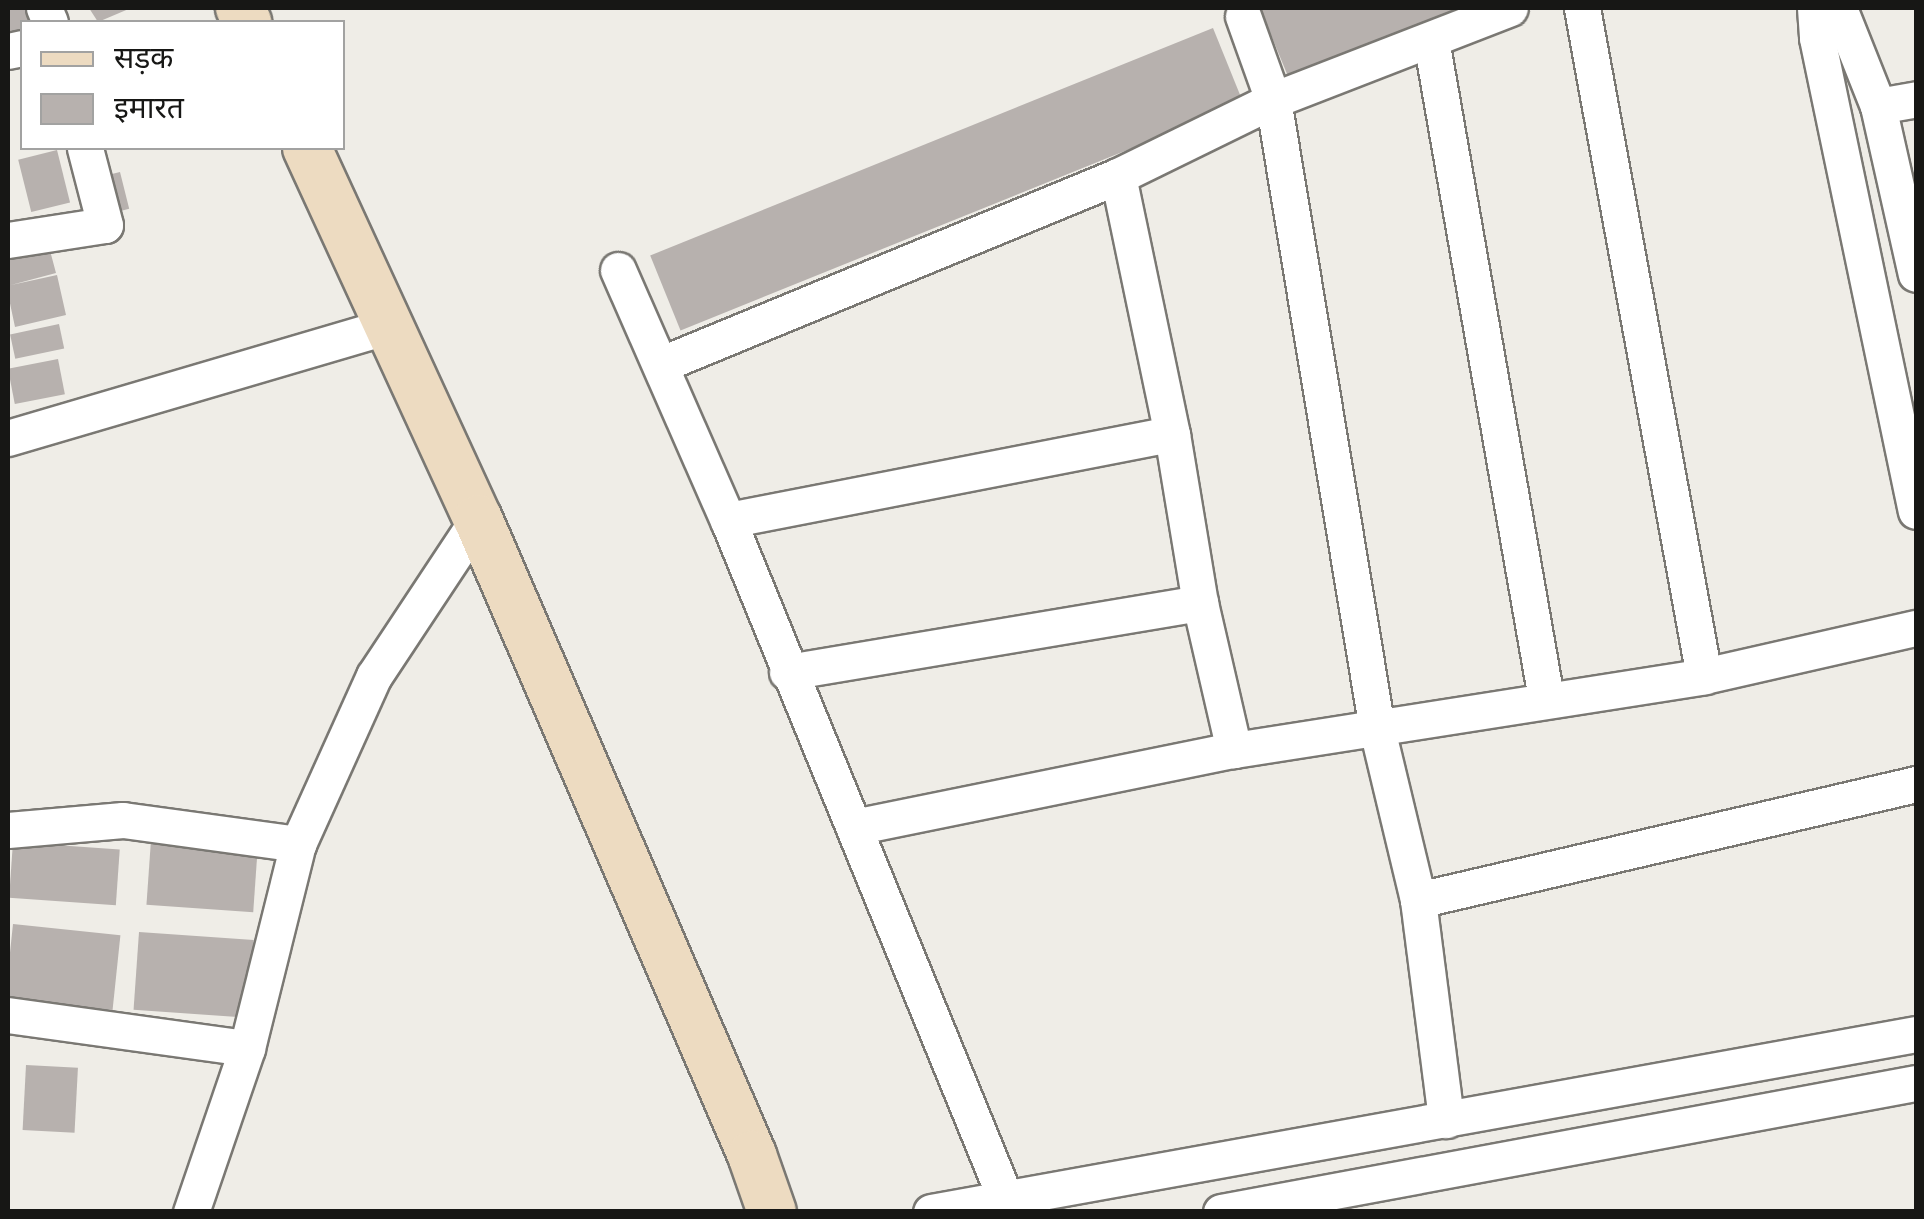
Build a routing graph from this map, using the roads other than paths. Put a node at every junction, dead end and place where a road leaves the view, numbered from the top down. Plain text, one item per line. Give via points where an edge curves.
1 (1510, 8) edge
2 (1582, 8) edge
3 (1815, 8) edge
4 (1838, 8) edge
5 (1242, 16) dead end
6 (1430, 40) junction
7 (1916, 99) edge
8 (1273, 100) junction
9 (1878, 106) junction
10 (86, 150) edge
11 (308, 150) edge
12 (1118, 176) junction
13 (8, 240) edge
14 (618, 270) dead end
15 (1916, 274) edge
16 (391, 325) junction
17 (662, 364) junction
18 (1172, 434) junction
19 (8, 438) edge
20 (1916, 510) edge
21 (478, 519) junction
22 (728, 520) junction
23 (1200, 602) junction
24 (1916, 628) edge
25 (787, 672) junction
26 (1704, 676) junction
27 (1546, 698) junction
28 (1377, 729) junction
29 (1234, 750) junction
30 (1916, 784) edge
31 (854, 827) junction
32 (8, 830) edge
33 (298, 844) junction
34 (1418, 900) junction
35 (8, 1015) edge
36 (1916, 1034) edge
37 (247, 1048) junction
38 (1916, 1083) edge
39 (1446, 1120) junction
40 (1007, 1204) edge
41 (1236, 1210) edge
42 (191, 1212) edge
43 (772, 1212) edge
44 (931, 1212) edge

1 - 6 street
2 - 26 street
3 - 20 street
4 - 9 street
5 - 8 street
6 - 8 street
6 - 27 street
7 - 9 street
8 - 12 street
8 - 28 street
9 - 15 street
10 - 13 street via 105,225
11 - 16 street
12 - 17 street
12 - 18 street
14 - 17 street
16 - 19 street
16 - 21 street
17 - 22 street
18 - 22 street
18 - 23 street
21 - 33 street via 374,676
21 - 43 street
22 - 25 street
23 - 25 street
23 - 29 street
24 - 26 street
25 - 31 street
26 - 27 street
27 - 28 street
28 - 29 street
28 - 34 street
29 - 31 street
30 - 34 street
31 - 40 street
32 - 33 street via 123,820
33 - 37 street
34 - 39 street
35 - 37 street
36 - 39 street
37 - 42 street
38 - 41 street
39 - 40 street
40 - 44 street

